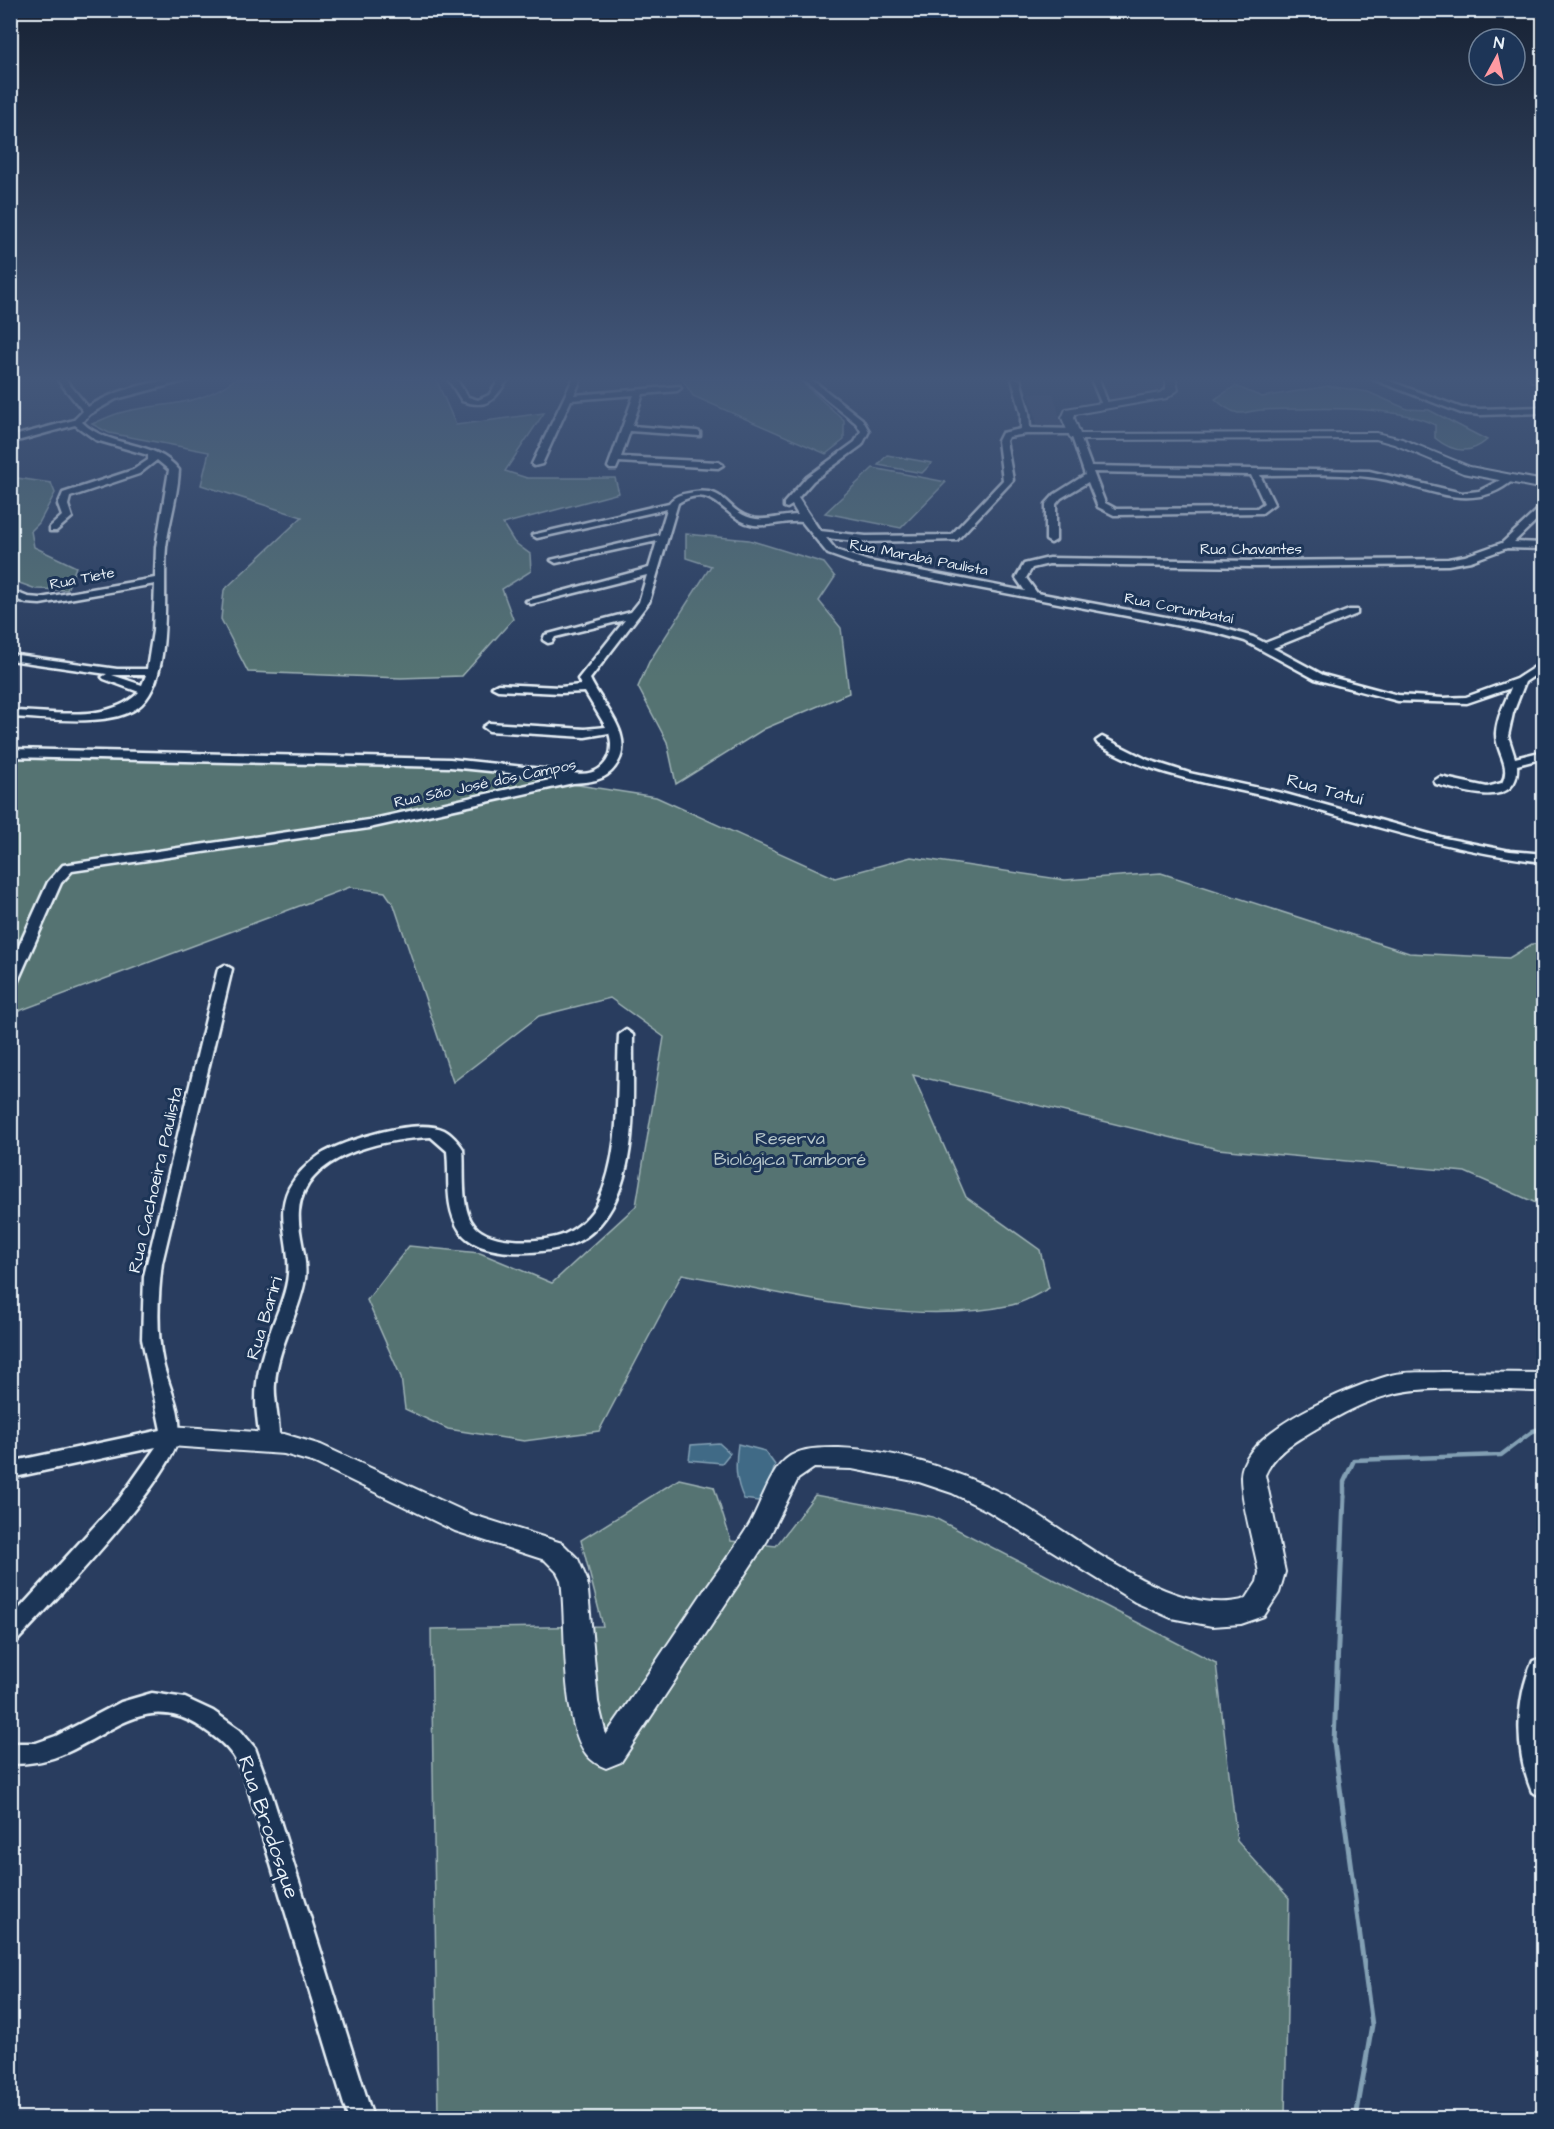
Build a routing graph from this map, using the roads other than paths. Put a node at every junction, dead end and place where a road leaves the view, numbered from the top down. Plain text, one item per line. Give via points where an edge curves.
1 (117, 478) edge
2 (173, 478) edge
3 (811, 478) edge
4 (1008, 478) edge
5 (1082, 478) edge
6 (1092, 478) edge
7 (1257, 478) edge
8 (1391, 478) edge
9 (1506, 478) edge
10 (1509, 479) junction
11 (1544, 485) edge
12 (793, 498) junction
13 (672, 505) junction
14 (1544, 507) edge
15 (805, 519) junction
16 (773, 520) junction
17 (53, 529) dead end
18 (818, 534) junction
19 (537, 535) dead end
20 (664, 537) junction
21 (1051, 540) dead end
22 (1506, 545) junction
23 (1544, 546) edge
24 (556, 560) dead end
25 (655, 570) junction
26 (161, 580) junction
27 (10, 593) edge
28 (1033, 594) junction
29 (531, 601) dead end
30 (1353, 612) dead end
31 (635, 614) junction
32 (602, 621) junction
33 (623, 627) junction
34 (548, 639) dead end
35 (1266, 647) junction
36 (10, 657) edge
37 (1544, 664) edge
38 (74, 668) junction
39 (151, 672) junction
40 (1520, 681) junction
41 (498, 687) dead end
42 (587, 688) junction
43 (146, 691) junction
44 (10, 714) edge
45 (489, 727) dead end
46 (614, 729) junction
47 (1102, 741) dead end
48 (10, 753) edge
49 (1544, 754) edge
50 (1510, 763) junction
51 (594, 779) junction
52 (1440, 780) dead end
53 (1544, 858) edge
54 (225, 969) dead end
55 (10, 983) edge
56 (626, 1035) dead end
57 (1544, 1382) edge
58 (171, 1436) junction
59 (270, 1441) junction
60 (10, 1470) edge
61 (10, 1634) edge
62 (1544, 1671) edge
63 (1540, 1731) edge
64 (10, 1754) edge
65 (1544, 1781) edge
66 (361, 2118) edge

1 - 17 street via 66,495 63,505 67,517
2 - 26 street via 161,547
3 - 12 street
4 - 18 street via 954,538 866,539
5 - 21 street via 1051,504
6 - 7 street via 1101,505 1109,511 1251,512 1269,504
8 - 10 street via 1462,496 1481,494
9 - 10 street
10 - 11 street
12 - 15 street, Rua Marabá Paulista
12 - 16 street
13 - 16 street via 687,496 712,494 746,520
13 - 19 street
13 - 20 street
14 - 22 street, Rua Chavantes
15 - 16 street
15 - 18 street, Rua Marabá Paulista
18 - 28 street, Rua Marabá Paulista via 832,552 846,560
20 - 24 street
20 - 25 street
22 - 23 street, Rua Chavantes
22 - 28 street, Rua Chavantes via 1448,562 1049,561 1029,566 1022,574
25 - 29 street
25 - 31 street via 644,602
26 - 27 street, Rua Tiete via 40,601
26 - 39 street via 161,618
28 - 35 street, Rua Corumbataí via 1219,630
30 - 35 street
31 - 32 street
31 - 33 street
32 - 33 street
32 - 34 street via 550,635
33 - 42 street via 584,679
35 - 40 street, Rua Corumbataí via 1319,677 1419,700 1467,700
36 - 38 street
37 - 40 street, Rua Corumbataí
38 - 39 street
38 - 43 street
39 - 43 street
40 - 50 street via 1502,734
41 - 42 street
42 - 46 street
43 - 44 street via 133,705 93,714
45 - 46 street via 579,733
46 - 51 street, Rua São José dos Campos via 617,756 609,769
47 - 53 street, Rua Tatuí via 1137,762 1180,776 1277,795 1480,849
48 - 51 street via 450,763
49 - 50 street
50 - 52 street via 1511,779 1499,790 1482,791
51 - 55 street, Rua São José dos Campos via 573,779 369,824 81,866 63,872
54 - 58 street, Rua Cachoeira Paulista via 150,1293 154,1362
56 - 59 street, Rua Bariri via 622,1138 615,1174 605,1204 592,1222 571,1238 511,1246 485,1242 468,1230 459,1212 454,1149 431,1131 354,1145 308,1172 297,1187 291,1208 298,1272 267,1374
57 - 59 street via 1394,1384 1344,1401 1277,1440 1261,1456 1253,1475 1272,1572 1270,1585 1255,1608 1219,1616 1169,1607 959,1484 919,1472 830,1457 803,1461 789,1472 758,1533 703,1617 611,1752 604,1754 589,1723 579,1664 574,1580 564,1560 536,1544 464,1523 321,1455
58 - 59 street
58 - 60 street
58 - 61 street via 137,1492
62 - 63 main road via 1536,1704
63 - 65 main road
64 - 66 street, Rua Brodosque via 27,1756 56,1747 125,1708 151,1702 193,1710 242,1747 264,1803

